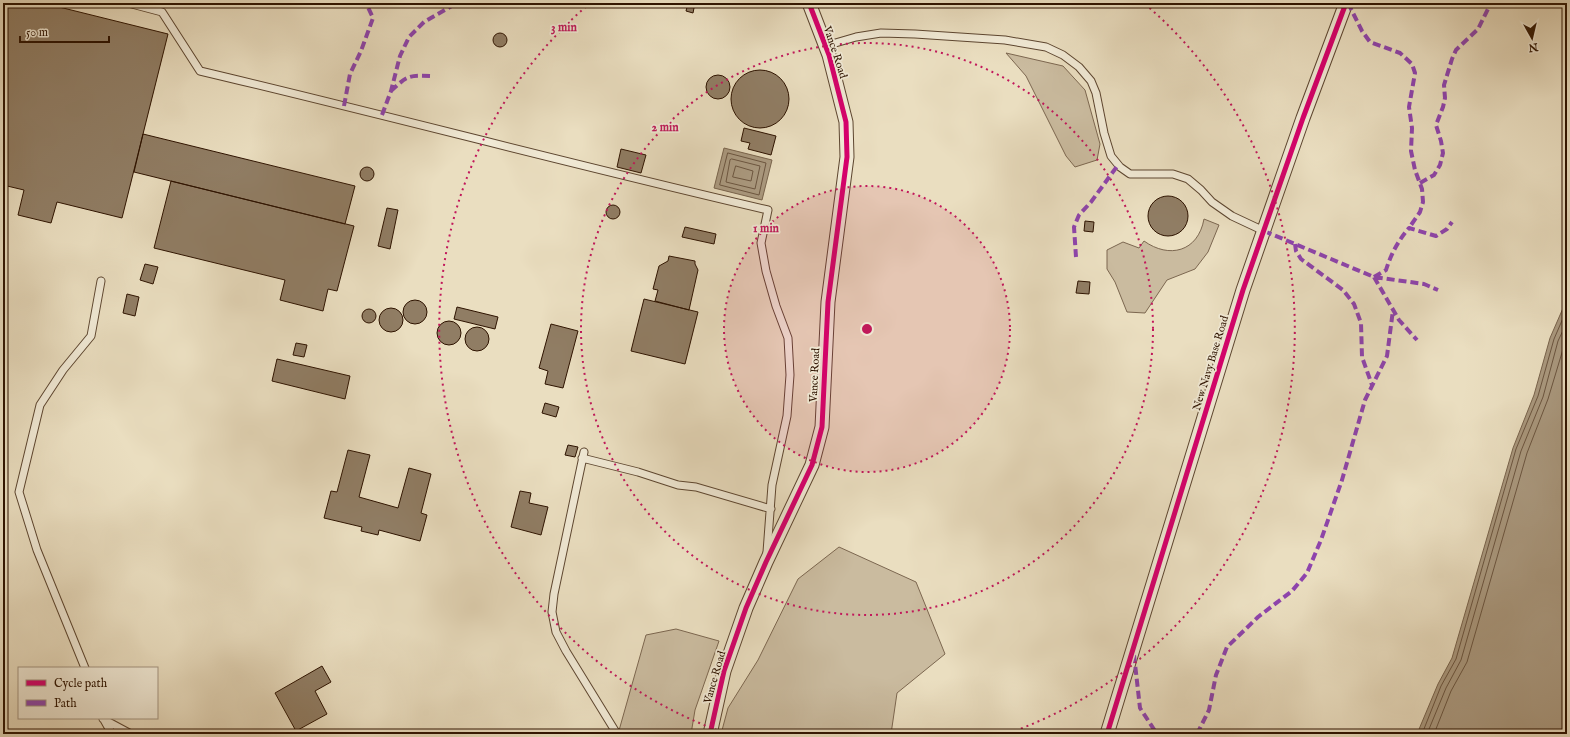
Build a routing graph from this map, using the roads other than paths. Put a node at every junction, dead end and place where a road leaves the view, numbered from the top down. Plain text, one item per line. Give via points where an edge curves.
1 (128, 3) edge
2 (809, 3) edge
3 (1346, 3) edge
4 (825, 46) junction
5 (1264, 231) junction
6 (101, 281) dead end
7 (771, 509) junction
8 (766, 562) junction
9 (86, 667) edge
10 (104, 719) edge
11 (105, 719) edge
12 (112, 734) edge
13 (131, 734) edge
14 (617, 734) edge
15 (710, 734) edge
16 (1107, 734) edge

1 - 7 lane via 162,12 200,72 768,210 761,243 766,271 788,338 790,375 787,416 772,485
2 - 4 street, Vance Road
3 - 5 street, New Navy Base Road
4 - 5 lane via 881,33 1005,40 1046,46 1079,66 1091,81 1111,156 1120,167 1130,174 1173,174 1188,179 1212,202 1232,216
4 - 8 street, Vance Road via 846,122 847,157 828,302 822,427 812,465
5 - 16 street, New Navy Base Road
6 - 9 lane via 90,336 40,405 19,492 37,550
7 - 8 lane
7 - 14 lane via 696,487 678,485 583,455 552,612 556,632
8 - 15 street, Vance Road via 746,608 724,671
10 - 12 lane
11 - 13 lane

